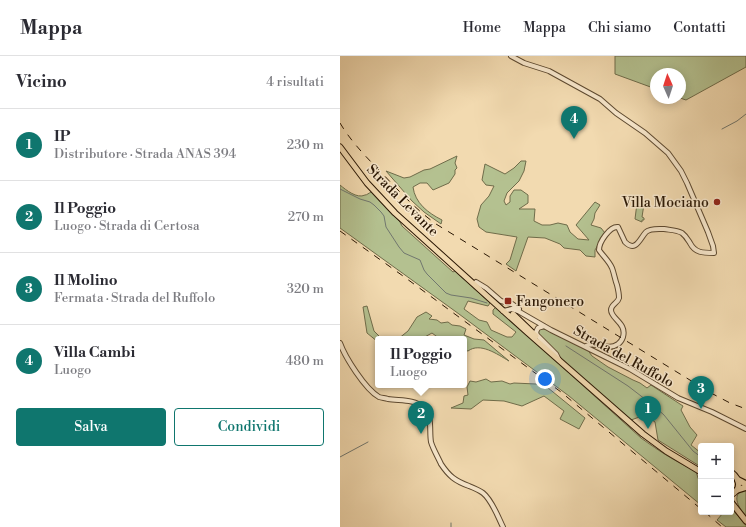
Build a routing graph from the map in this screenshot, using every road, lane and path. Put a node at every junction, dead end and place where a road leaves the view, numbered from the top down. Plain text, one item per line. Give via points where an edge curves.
1 (511, 56) edge
2 (340, 147) edge
3 (454, 266) junction
4 (476, 282) junction
5 (510, 303) junction
6 (505, 309) junction
7 (536, 321) junction
8 (544, 326) junction
9 (340, 343) edge
10 (586, 346) junction
11 (560, 360) junction
12 (746, 429) edge
13 (698, 469) edge
14 (734, 474) edge
15 (738, 480) junction
16 (746, 485) edge
17 (734, 492) edge
18 (734, 501) edge
19 (734, 506) edge
20 (738, 511) junction
21 (746, 521) edge
22 (503, 527) edge

1 - 10 street via 549,71 600,99 668,153 681,171 713,246 714,253 696,251 686,236 675,231 657,229 647,231 636,245 627,244 618,227 612,228 606,234 599,250 612,269 619,297 611,311 623,327 624,336 620,343 613,347 591,344
2 - 3 main road, Strada Levante via 359,174 385,203
3 - 4 main road, Strada Levante
3 - 6 main road, Strada Levante
4 - 5 street, Strada del Ruffolo via 500,300
4 - 6 main road, Strada Levante
5 - 6 street
5 - 7 street, Strada del Ruffolo
6 - 7 street, Strada del Ruffolo via 517,310
6 - 11 main road
7 - 8 street, Strada del Ruffolo
8 - 10 street, Strada del Ruffolo
8 - 11 street via 538,328 537,335
9 - 22 street via 352,365 373,392 383,398 413,402 425,408 432,442 445,470 454,480 485,495
10 - 12 street, Strada del Ruffolo via 680,399
11 - 13 main road via 649,439
14 - 15 main road
15 - 16 highway
15 - 17 main road
16 - 17 highway
18 - 20 main road
19 - 20 main road
20 - 21 main road

